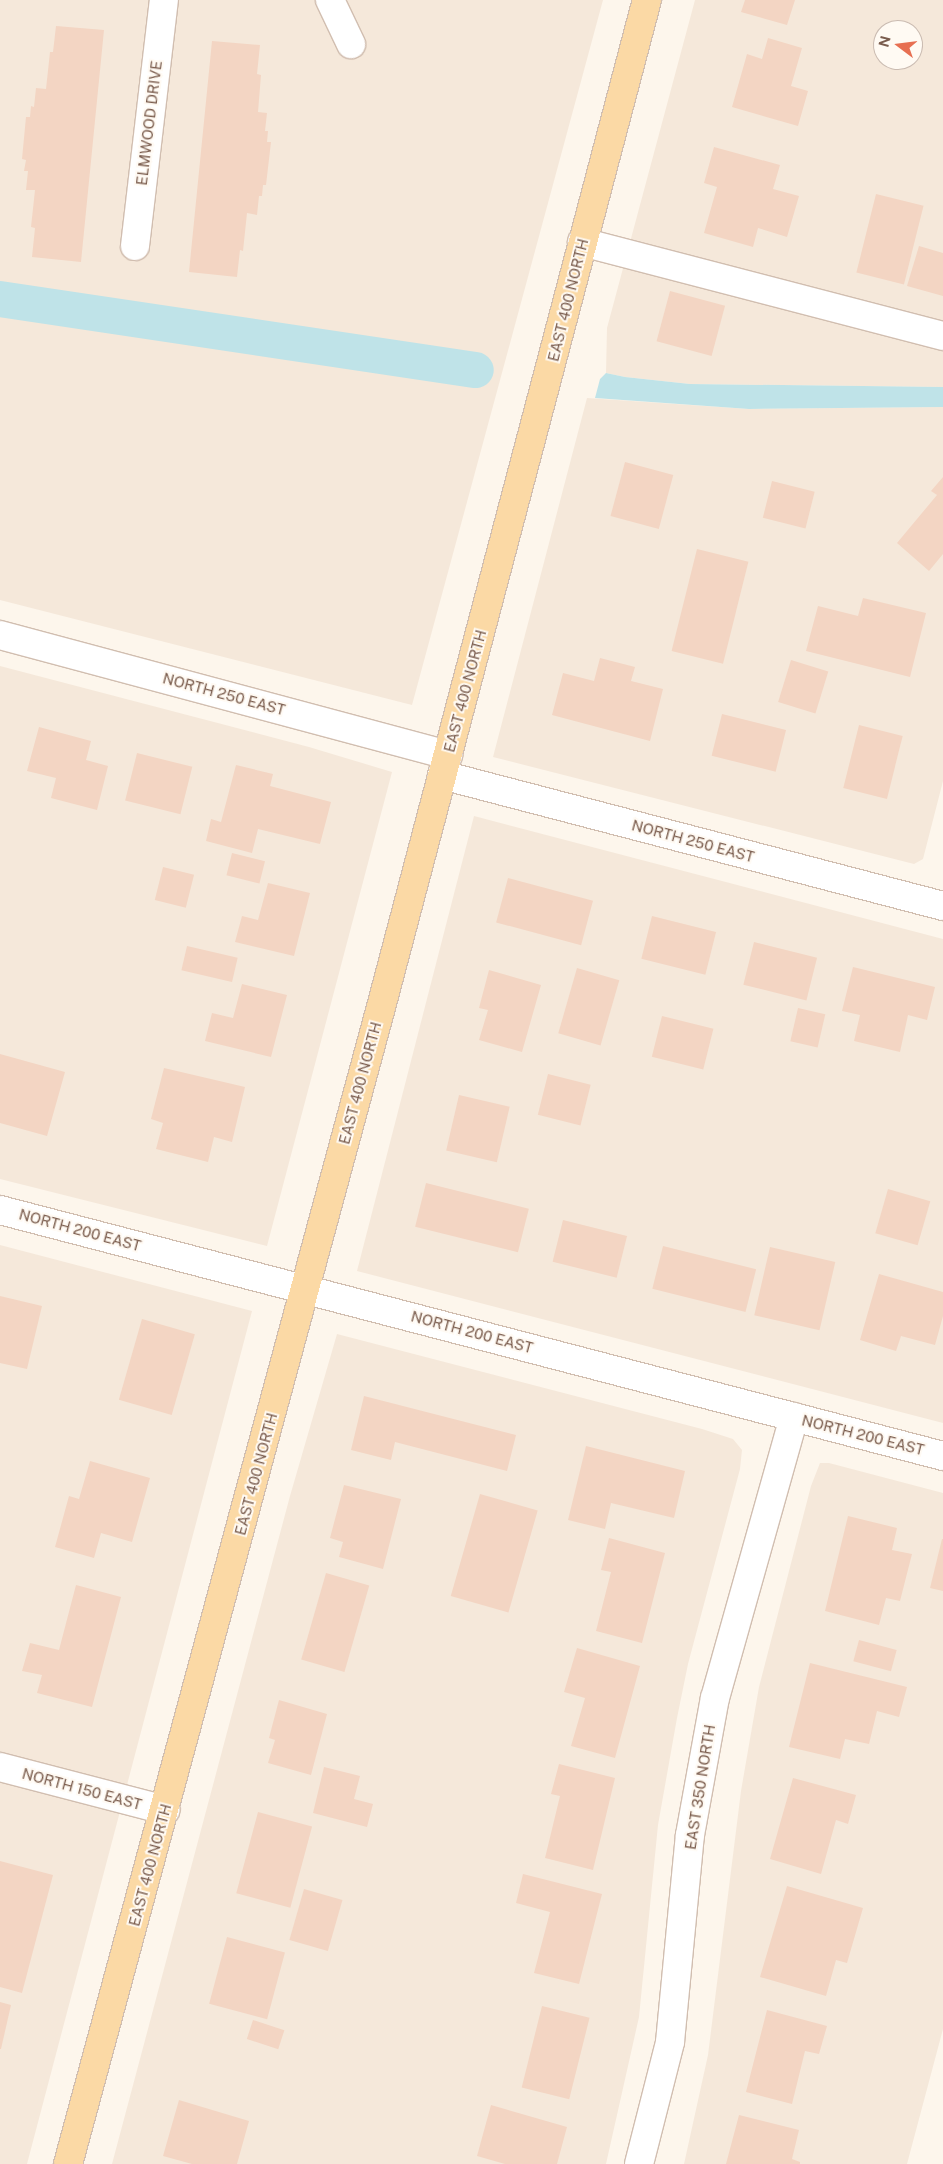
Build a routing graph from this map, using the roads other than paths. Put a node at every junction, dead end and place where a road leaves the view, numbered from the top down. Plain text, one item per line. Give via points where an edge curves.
1 (164, 0) edge
2 (330, 0) edge
3 (647, 0) edge
4 (351, 44) dead end
5 (582, 242) junction
6 (135, 246) dead end
7 (943, 336) edge
8 (0, 634) edge
9 (445, 765) junction
10 (943, 906) edge
11 (0, 1210) edge
12 (305, 1289) junction
13 (794, 1417) junction
14 (943, 1456) edge
15 (0, 1767) edge
16 (165, 1810) junction
17 (68, 2164) edge
18 (639, 2164) edge

1 - 6 street, ELMWOOD DRIVE
2 - 4 street
3 - 5 main road, EAST 400 NORTH
5 - 7 street
5 - 9 main road, EAST 400 NORTH
8 - 9 street, NORTH 250 EAST
9 - 10 street, NORTH 250 EAST
9 - 12 main road, EAST 400 NORTH
11 - 12 street, NORTH 200 EAST
12 - 13 street, NORTH 200 EAST
12 - 16 main road, EAST 400 NORTH
13 - 14 street, NORTH 200 EAST
13 - 18 street, EAST 350 NORTH via 715,1698 690,1835 670,2042
15 - 16 street, NORTH 150 EAST
16 - 17 main road, EAST 400 NORTH

